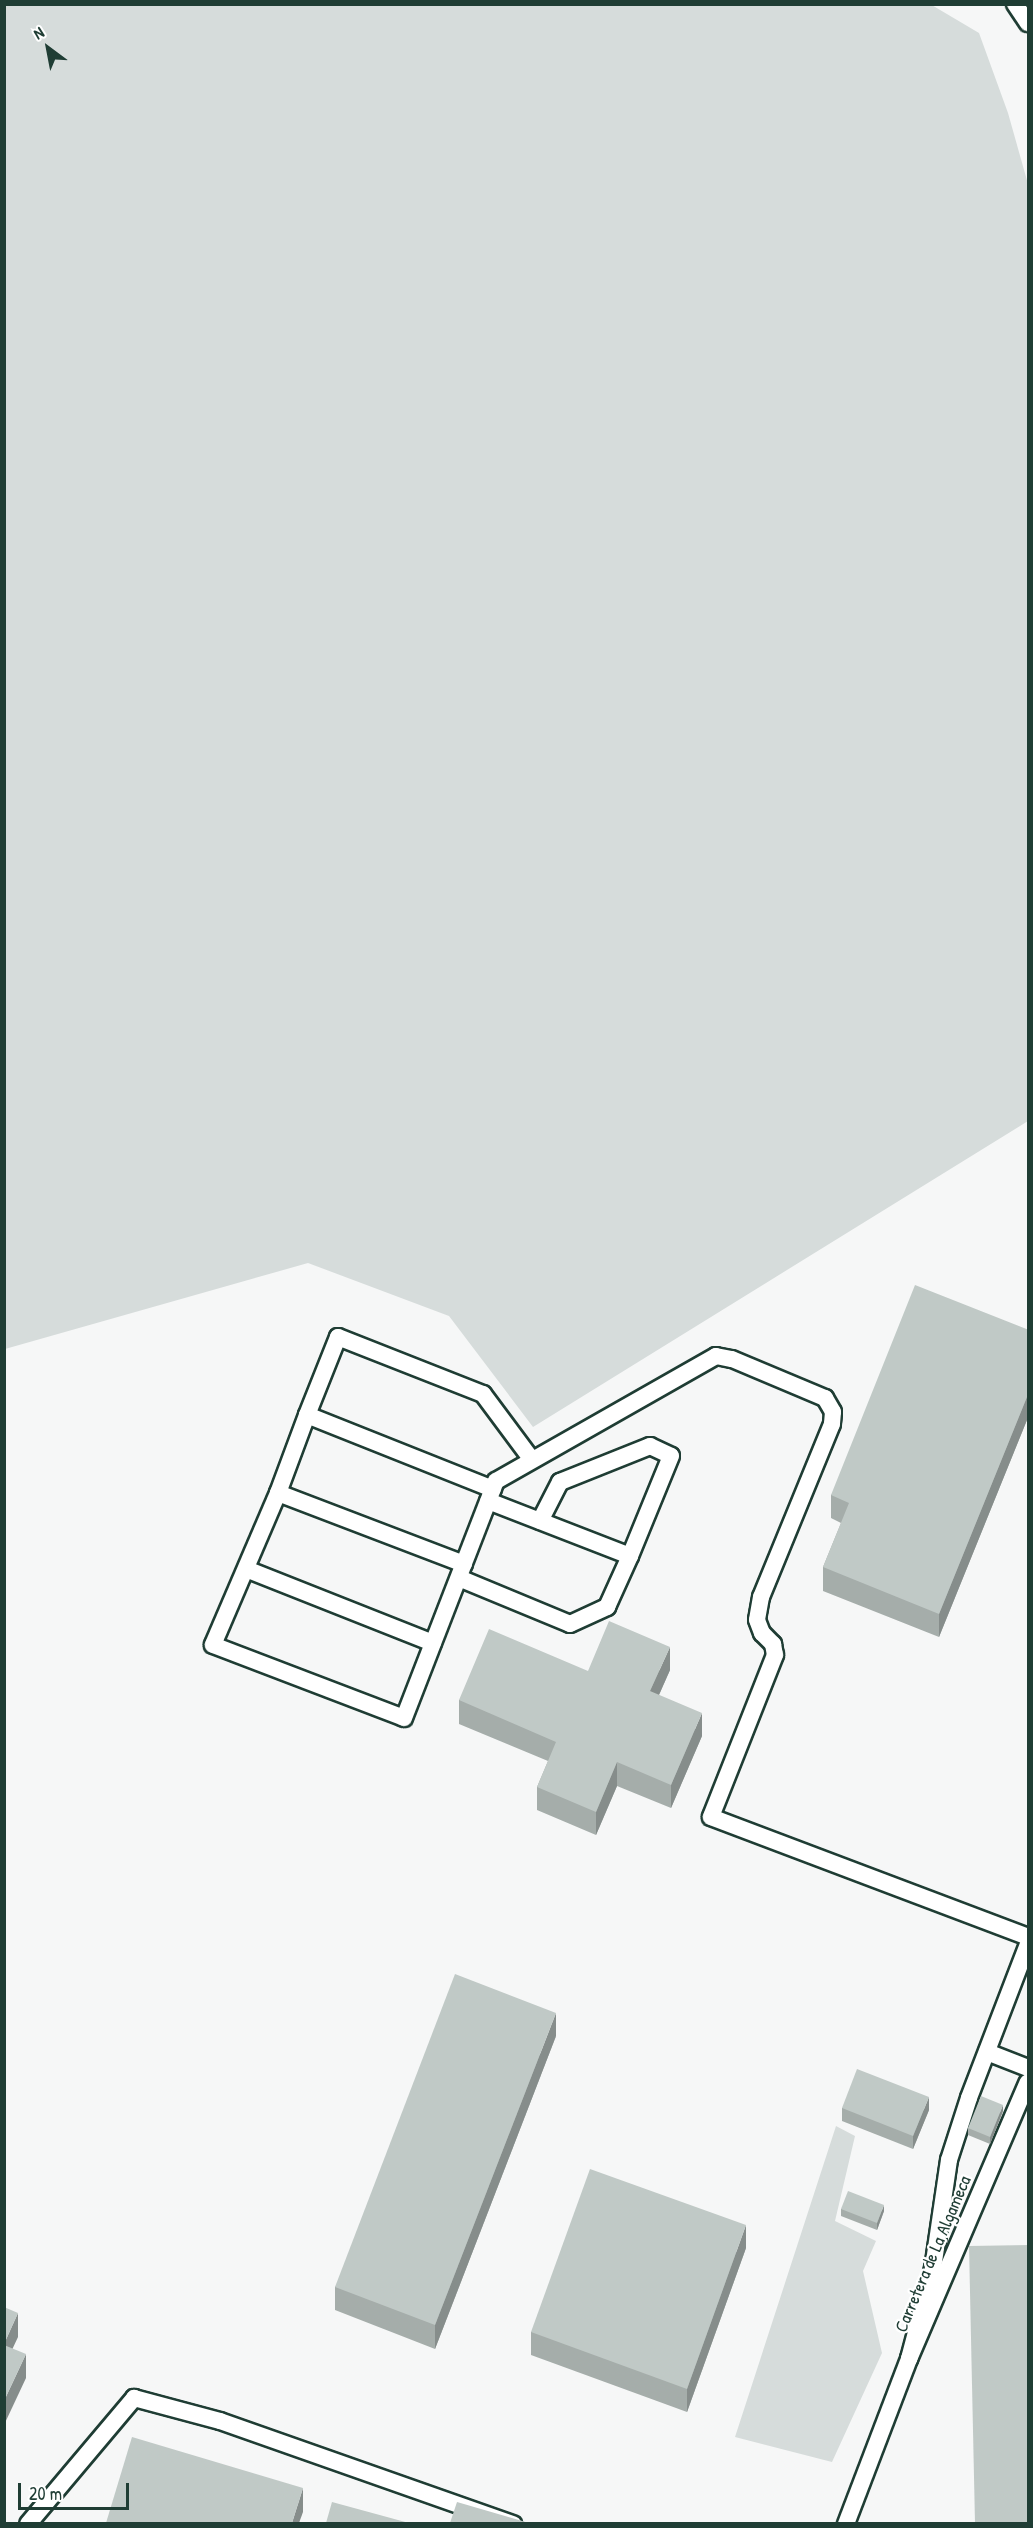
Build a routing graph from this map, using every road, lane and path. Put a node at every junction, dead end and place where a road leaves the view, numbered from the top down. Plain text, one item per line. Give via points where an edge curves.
1 (1014, 4) edge
2 (1029, 23) edge
3 (307, 1415) junction
4 (532, 1460) junction
5 (278, 1493) junction
6 (490, 1495) junction
7 (540, 1521) junction
8 (630, 1556) junction
9 (246, 1569) junction
10 (461, 1571) junction
11 (433, 1643) junction
12 (1029, 1937) edge
13 (1029, 1944) edge
14 (987, 2052) junction
15 (1029, 2068) edge
16 (1029, 2082) edge
17 (909, 2359) junction
18 (848, 2516) edge
19 (28, 2523) edge
20 (513, 2523) edge
21 (831, 2523) edge

1 - 2 lane
3 - 4 lane via 338,1337 483,1394
3 - 5 lane
3 - 6 lane
4 - 6 lane via 496,1481
4 - 12 lane via 716,1356 825,1398 833,1412 832,1424 761,1597 756,1620 773,1644 775,1655 711,1817
5 - 9 lane
5 - 10 lane
6 - 7 lane
6 - 10 lane
7 - 8 lane
7 - 8 lane via 560,1482 650,1446 671,1456
8 - 10 lane via 607,1607 570,1624
9 - 11 lane
9 - 11 lane via 213,1645 404,1718
10 - 11 lane
13 - 14 lane, Carretera de La Algameca
14 - 15 lane
14 - 17 lane, Carretera de La Algameca via 949,2160 933,2268
16 - 17 lane, Carretera de La Algameca
17 - 18 lane
18 - 21 lane
19 - 20 lane via 134,2398 220,2421

